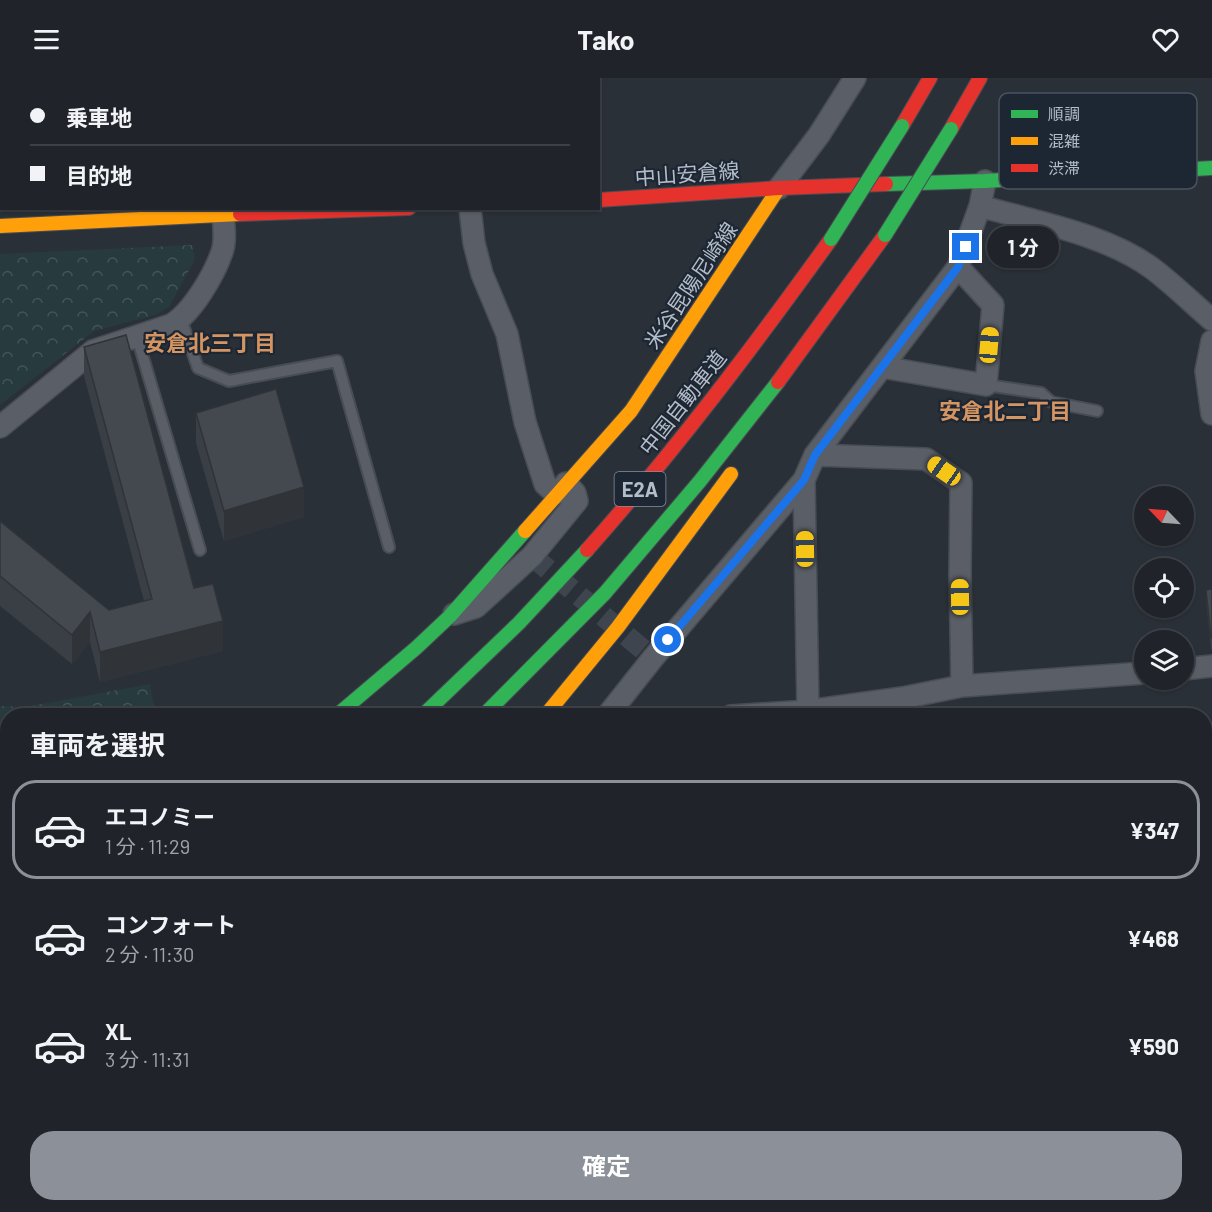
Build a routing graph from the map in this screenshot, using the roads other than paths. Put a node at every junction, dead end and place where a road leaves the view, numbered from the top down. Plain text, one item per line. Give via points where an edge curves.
1 (855, 78) edge
2 (930, 78) edge
3 (981, 78) edge
4 (1212, 168) edge
5 (1197, 169) edge
6 (999, 180) edge
7 (985, 181) junction
8 (779, 188) junction
9 (600, 200) edge
10 (980, 206) junction
11 (312, 210) edge
12 (470, 210) edge
13 (263, 211) edge
14 (223, 215) junction
15 (0, 226) edge
16 (885, 235) junction
17 (958, 267) junction
18 (182, 319) junction
19 (1212, 320) edge
20 (137, 337) junction
21 (1212, 342) edge
22 (882, 367) junction
23 (986, 385) junction
24 (775, 408) dead end
25 (1097, 411) dead end
26 (1212, 414) edge
27 (0, 427) edge
28 (815, 455) junction
29 (737, 466) dead end
30 (804, 480) junction
31 (561, 488) junction
32 (389, 547) dead end
33 (200, 550) dead end
34 (450, 616) joint
35 (1212, 666) edge
36 (1194, 668) edge
37 (1134, 674) edge
38 (962, 686) junction
39 (904, 707) edge
40 (345, 708) edge
41 (431, 708) edge
42 (491, 708) edge
43 (552, 708) edge
44 (613, 708) edge
45 (808, 708) edge
46 (880, 708) edge

1 - 8 street
2 - 41 main road, 中国自動車道 / E2A, bridge via 831,239 668,456 574,566
3 - 16 main road, E2A, bridge
4 - 5 main road
6 - 7 main road
7 - 8 main road
7 - 10 street
8 - 9 main road, 中山安倉線
8 - 31 main road, 米谷昆陽尼崎線 via 631,411
10 - 17 street
10 - 19 street via 1116,248 1152,268
11 - 13 main road
12 - 31 street via 474,243 507,334 525,422 545,484
13 - 14 main road
14 - 15 main road
14 - 18 street via 222,252
16 - 24 main road
16 - 42 main road, E2A via 789,368 700,481 606,593
17 - 22 street
17 - 23 street via 993,305
18 - 20 street
18 - 32 lane via 198,368 229,381 337,361
20 - 27 street via 93,351
20 - 33 lane
21 - 26 street via 1206,371
22 - 23 street
22 - 28 street
23 - 25 lane via 1041,393 1051,402
28 - 30 street
28 - 38 street via 926,459 961,483
29 - 43 main road via 592,662
30 - 44 street
30 - 45 street
31 - 34 street via 575,493 577,501 532,556 476,607
34 - 40 main road
35 - 36 street
37 - 38 street
38 - 39 street
39 - 46 street

